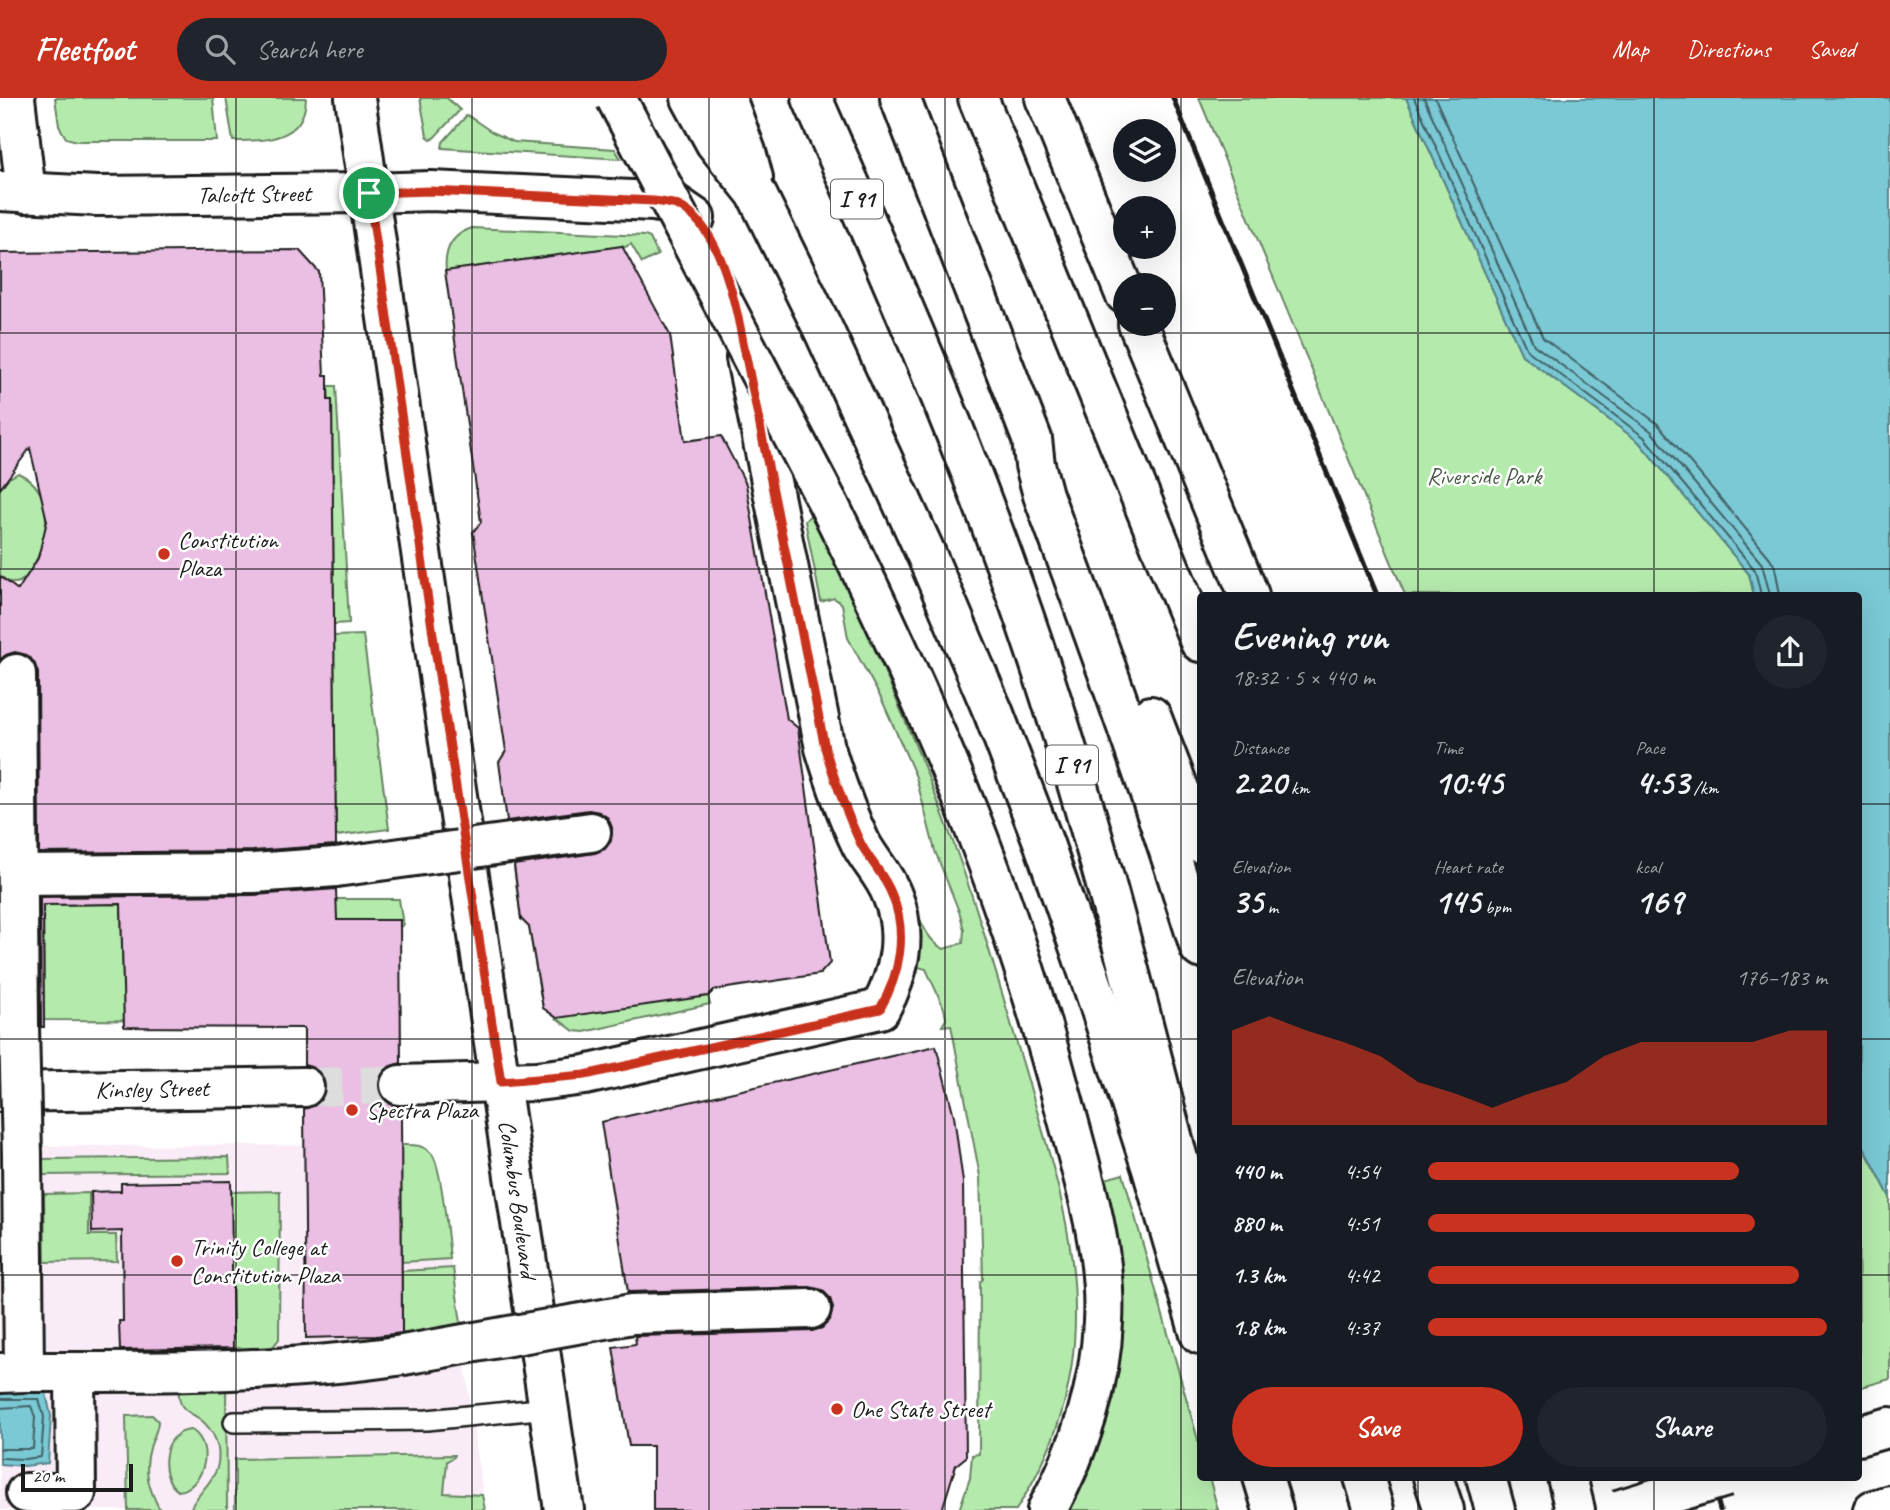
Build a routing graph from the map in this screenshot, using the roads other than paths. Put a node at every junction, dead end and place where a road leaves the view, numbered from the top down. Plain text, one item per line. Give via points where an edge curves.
1 (15, 98) edge
2 (355, 98) edge
3 (616, 98) edge
4 (691, 98) edge
5 (726, 98) edge
6 (812, 98) edge
7 (900, 98) edge
8 (978, 98) edge
9 (1045, 98) edge
10 (13, 192) edge
11 (369, 193) junction
12 (756, 194) junction
13 (1116, 273) edge
14 (1143, 336) edge
15 (1032, 439) junction
16 (1248, 592) edge
17 (1197, 635) edge
18 (16, 674) dead end
19 (591, 832) dead end
20 (1197, 835) edge
21 (18, 875) junction
22 (1197, 938) edge
23 (501, 1082) junction
24 (401, 1085) tunnel mouth
25 (304, 1087) tunnel mouth
26 (0, 1092) edge
27 (1197, 1232) edge
28 (811, 1309) dead end
29 (1197, 1324) edge
30 (12, 1373) edge
31 (75, 1373) junction
32 (549, 1408) junction
33 (234, 1422) dead end
34 (1890, 1427) edge
35 (1862, 1435) edge
36 (1264, 1481) edge
37 (1365, 1481) edge
38 (1434, 1481) edge
39 (1487, 1481) edge
40 (1568, 1481) edge
41 (1641, 1481) edge
42 (1713, 1481) edge
43 (17, 1499) edge
44 (1890, 1505) edge
45 (564, 1510) edge
46 (1047, 1510) edge
47 (1273, 1510) edge
48 (1374, 1510) edge
49 (1444, 1510) edge
50 (1495, 1510) edge
51 (1575, 1510) edge
52 (1618, 1510) edge
53 (1648, 1510) edge
54 (1873, 1510) edge

1 - 10 main road
2 - 11 main road, Columbus Boulevard
3 - 46 main road, bridge via 829,505 893,639 987,863 1038,1015 1089,1205 1102,1286 1101,1352 1095,1387 1080,1439
4 - 12 main road via 715,142
5 - 12 main road
6 - 27 main road, I 91 via 901,299 1017,594 1091,826
7 - 15 main road
8 - 17 main road
9 - 13 main road
10 - 11 main road, Talcott Street via 111,196
11 - 23 main road, Columbus Boulevard
11 - 23 main road, Talcott Street via 629,199 676,205 702,225 734,298 825,748 845,808 892,894 898,914 899,963 893,987 880,1009 585,1075
12 - 29 main road via 926,554 1040,832 1143,1143
14 - 16 main road
15 - 20 main road via 1063,488
15 - 22 main road via 1043,495 1117,692
18 - 21 main road
19 - 21 main road, bridge via 336,867 254,873
21 - 30 main road, bridge via 22,1156
23 - 24 main road
23 - 32 main road, Columbus Boulevard
25 - 26 main road, Kinsley Street
28 - 31 main road, bridge via 632,1314 403,1355 297,1367
30 - 31 main road
31 - 43 main road via 76,1493
32 - 33 lane via 427,1420
32 - 45 main road, Columbus Boulevard
34 - 35 main road
36 - 47 main road
37 - 48 main road
38 - 49 main road
39 - 50 main road
40 - 51 main road
41 - 53 main road
42 - 52 main road, bridge
44 - 54 main road

